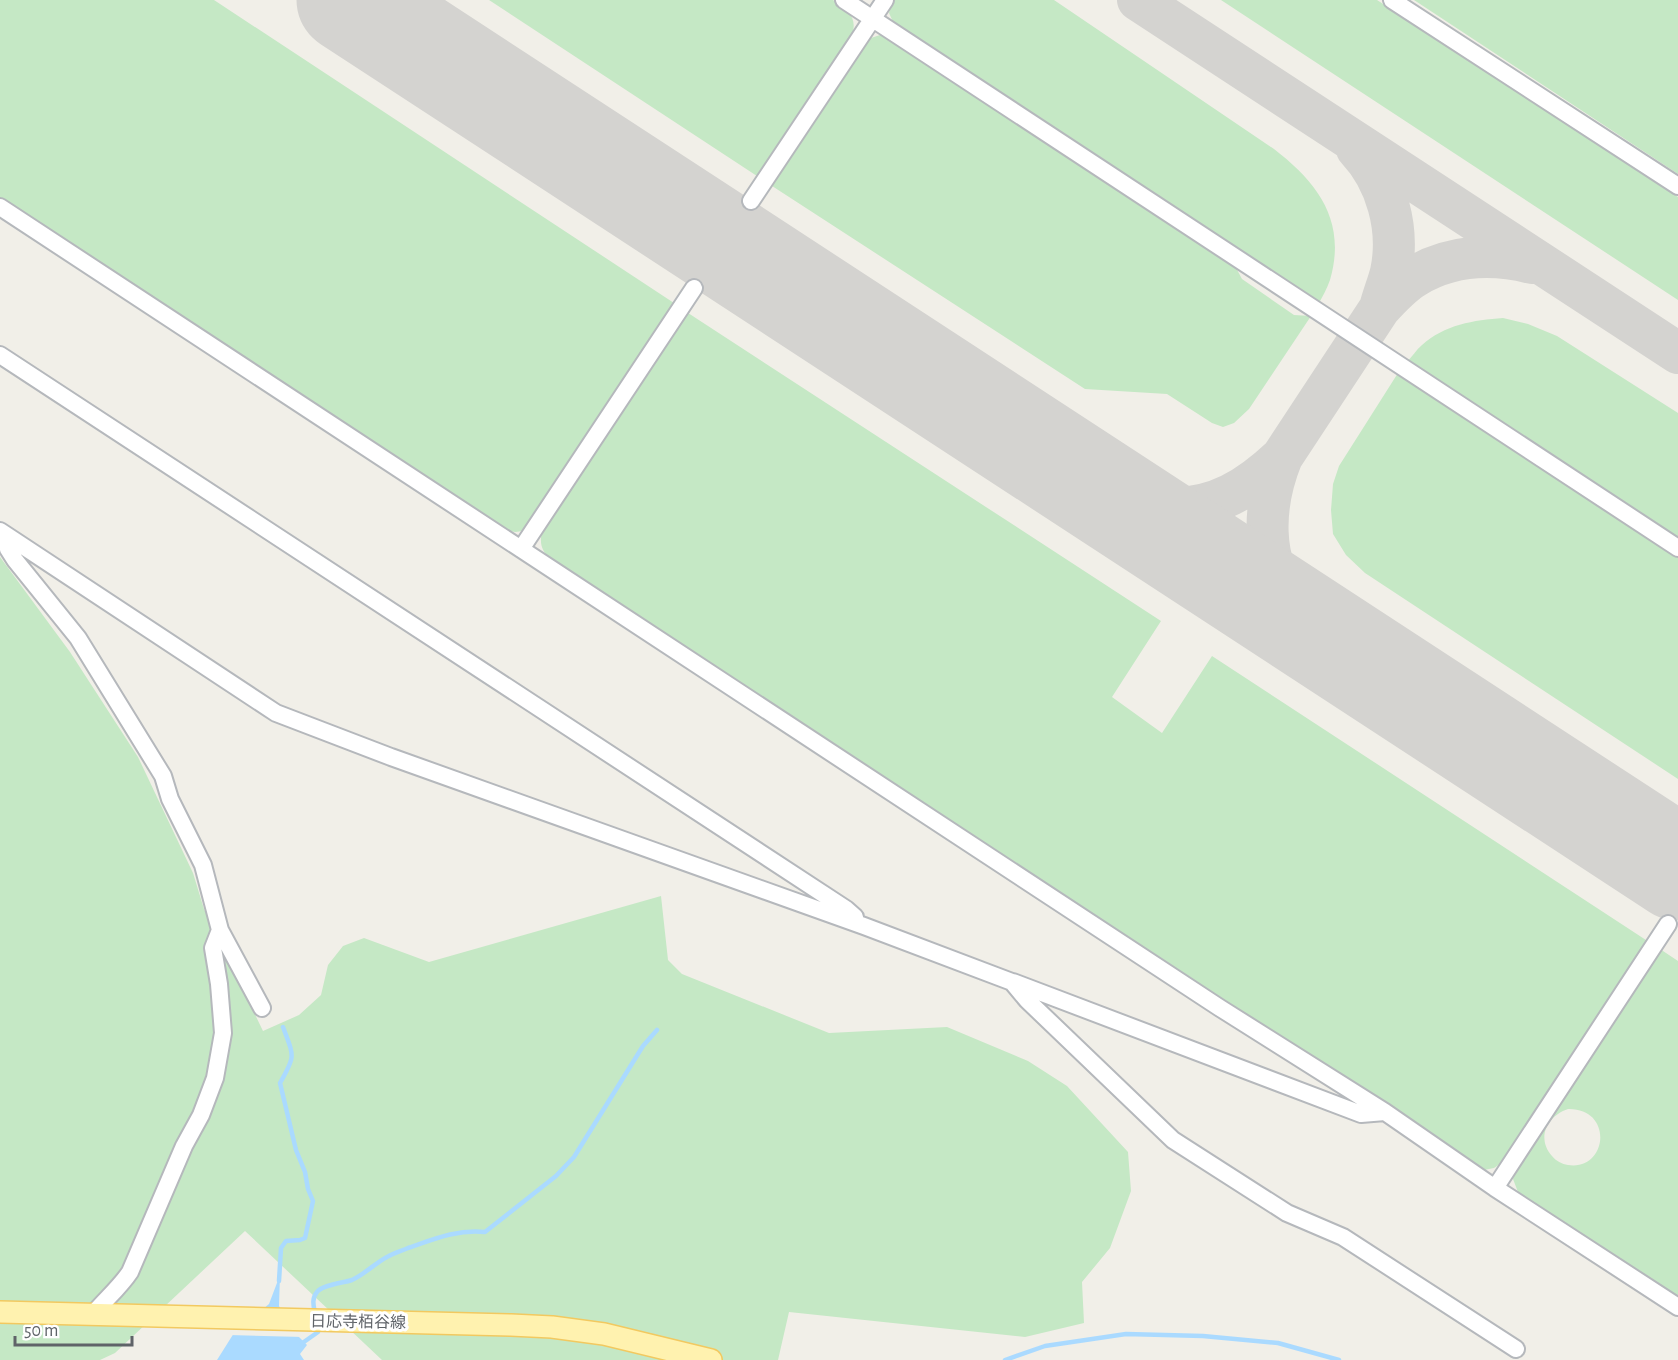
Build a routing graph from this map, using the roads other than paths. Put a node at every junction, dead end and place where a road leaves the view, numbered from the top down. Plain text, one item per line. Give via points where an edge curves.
1 (844, 0) edge
2 (885, 0) edge
3 (1392, 0) edge
4 (873, 19) junction
5 (1678, 186) edge
6 (751, 201) dead end
7 (0, 207) edge
8 (694, 288) dead end
9 (0, 355) edge
10 (2, 533) edge
11 (1678, 548) edge
12 (521, 549) junction
13 (1668, 924) dead end
14 (864, 926) junction
15 (219, 930) junction
16 (1012, 982) junction
17 (262, 1008) dead end
18 (1385, 1112) junction
19 (1495, 1188) junction
20 (1678, 1307) edge
21 (0, 1312) edge
22 (94, 1313) junction
23 (1516, 1349) dead end
24 (711, 1360) edge

1 - 4 street
2 - 4 street
3 - 5 street
4 - 6 street
4 - 11 street
7 - 12 street
8 - 12 street
9 - 14 street via 846,909
10 - 14 street via 276,713
10 - 15 street via 15,560 78,639 163,776 203,866
12 - 18 street
13 - 19 street
14 - 16 street
15 - 17 street
15 - 22 street via 213,948 224,1033 215,1078 130,1272
16 - 18 street via 1361,1114
16 - 23 street via 1173,1140 1287,1213 1343,1237
18 - 19 street
19 - 20 street
21 - 22 main road, 日応寺栢谷線
22 - 24 main road, 日応寺栢谷線 via 552,1327 604,1334

